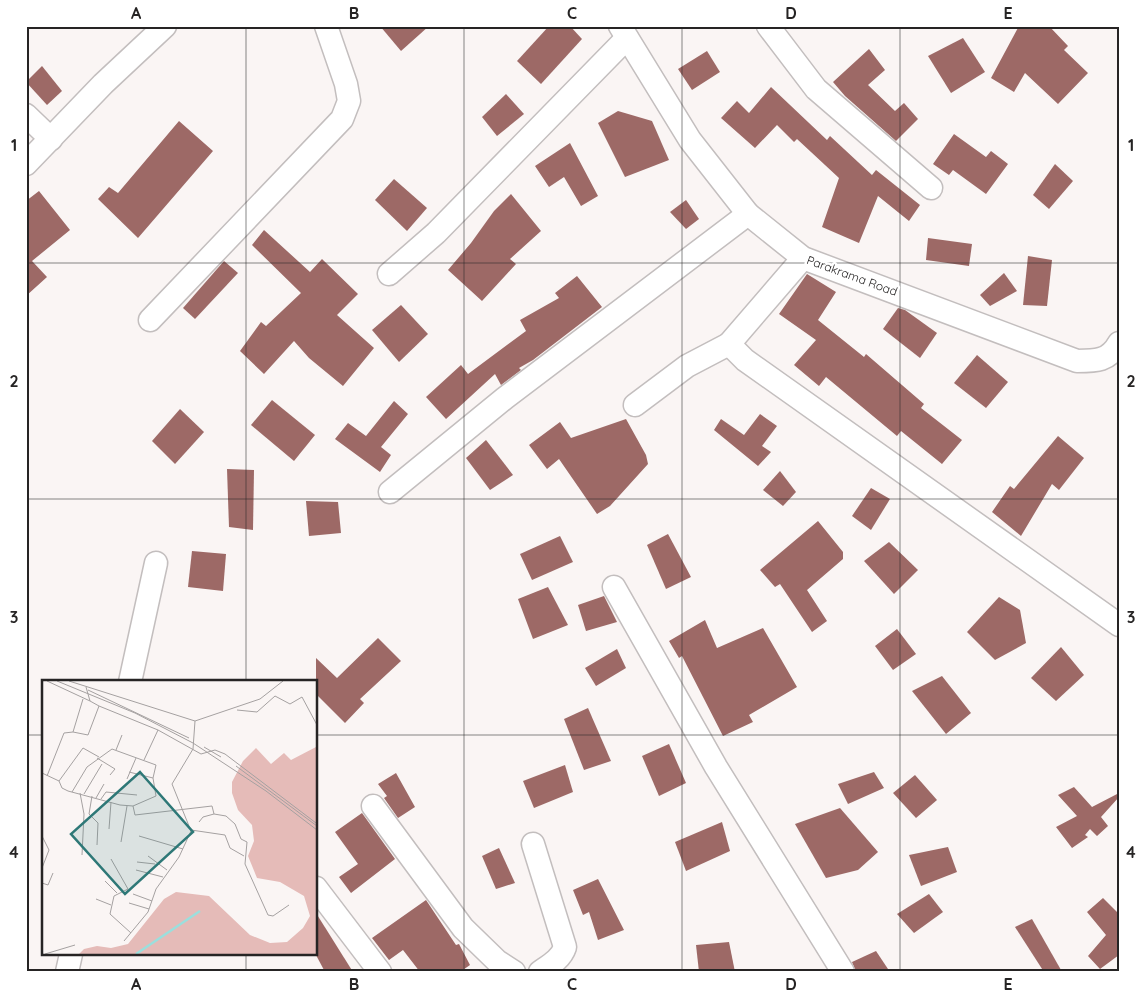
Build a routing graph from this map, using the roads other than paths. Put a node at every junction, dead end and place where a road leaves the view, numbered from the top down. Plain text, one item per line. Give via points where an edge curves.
1 (165, 26) edge
2 (326, 26) edge
3 (768, 26) edge
4 (624, 32) edge
5 (26, 115) edge
6 (51, 139) junction
7 (26, 164) edge
8 (931, 188) dead end
9 (748, 214) junction
10 (803, 258) junction
11 (389, 274) dead end
12 (150, 320) dead end
13 (1119, 343) edge
14 (729, 344) junction
15 (635, 405) dead end
16 (390, 492) dead end
17 (156, 563) dead end
18 (614, 587) dead end
19 (1119, 625) edge
20 (130, 680) edge
21 (373, 806) dead end
22 (533, 844) dead end
23 (318, 891) edge
24 (71, 956) edge
25 (68, 972) edge
26 (380, 972) edge
27 (514, 972) edge
28 (540, 972) edge
29 (843, 972) edge

1 - 6 street
2 - 12 street via 349,101 342,119
3 - 8 street via 816,89
4 - 9 street, Parakrama Road via 690,140
4 - 11 street via 436,233
5 - 6 street
6 - 7 street
9 - 10 street, Parakrama Road
9 - 16 street via 505,398
10 - 13 street, Parakrama Road via 1077,361 1097,361 1114,352
10 - 14 street
14 - 15 street via 687,366
14 - 19 street via 745,360
17 - 20 street
18 - 29 street via 716,767
21 - 27 street via 463,928 497,961
22 - 28 street via 566,947 563,954
23 - 26 street
24 - 25 street

